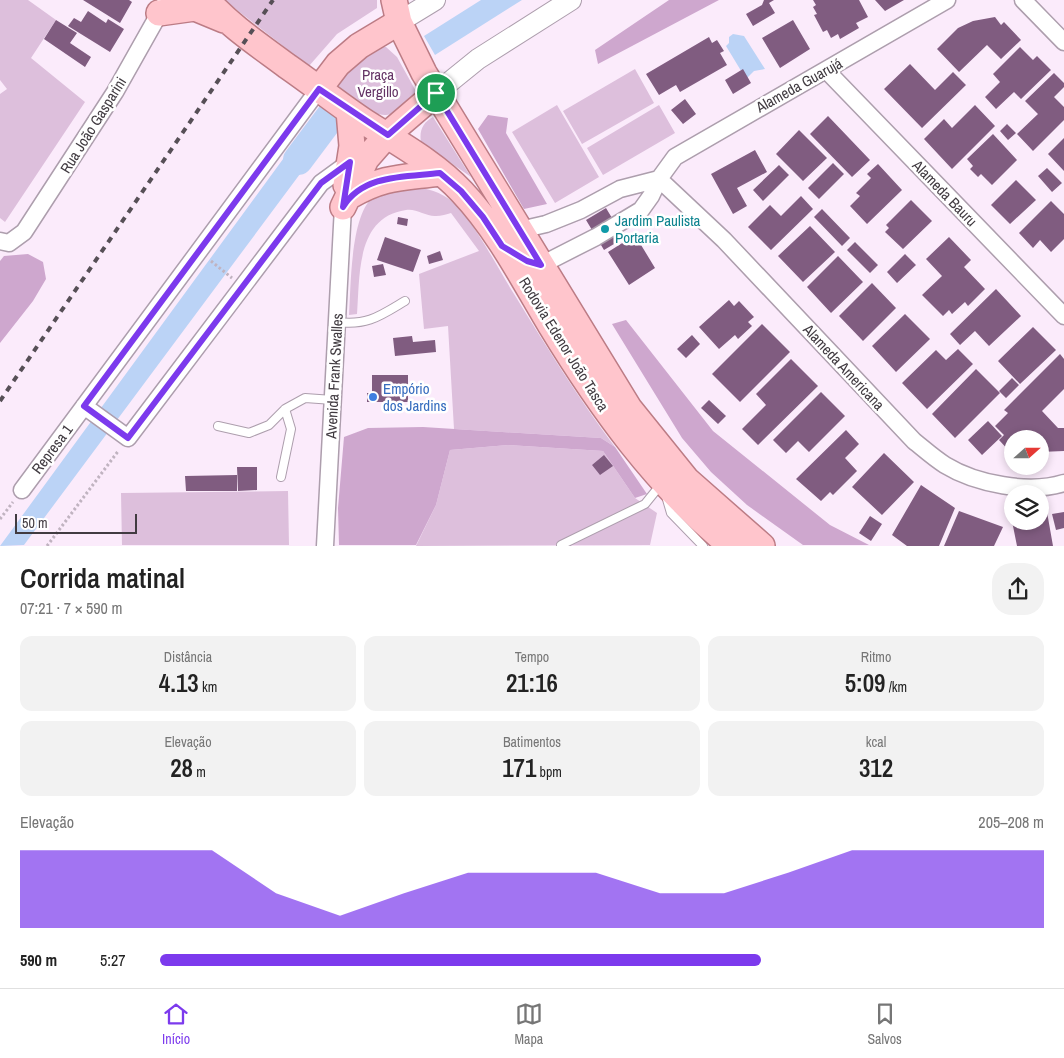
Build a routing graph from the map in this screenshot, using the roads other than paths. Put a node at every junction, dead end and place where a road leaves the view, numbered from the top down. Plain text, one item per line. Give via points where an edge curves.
1 (207, 0) edge
2 (435, 0) edge
3 (571, 0) edge
4 (946, 0) edge
5 (1023, 0) edge
6 (163, 6) edge
7 (397, 8) edge
8 (225, 20) junction
9 (1064, 42) edge
10 (826, 70) junction
11 (319, 89) junction
12 (436, 93) junction
13 (349, 111) junction
14 (381, 143) junction
15 (350, 162) junction
16 (440, 173) junction
17 (659, 179) junction
18 (347, 202) junction
19 (511, 238) junction
20 (5, 242) edge
21 (541, 265) junction
22 (405, 301) dead end
23 (1064, 316) edge
24 (337, 322) junction
25 (333, 400) junction
26 (85, 407) junction
27 (285, 409) junction
28 (218, 426) dead end
29 (281, 477) dead end
30 (662, 482) junction
31 (1064, 483) edge
32 (22, 490) road end
33 (561, 545) edge
34 (325, 546) edge
35 (703, 546) edge
36 (731, 546) edge
37 (762, 546) edge

1 - 8 main road, Rodovia Edenor João Tasca
2 - 7 street
3 - 12 street via 478,59
4 - 10 street, Alameda Guarujá
5 - 9 street
6 - 8 main road via 195,8
6 - 20 street, Rua João Gasparini via 116,92 24,232
7 - 11 main road via 338,64
7 - 12 main road, Rodovia Edenor João Tasca
8 - 11 main road, Rodovia Edenor João Tasca
10 - 17 street, Alameda Guarujá via 675,157
10 - 23 street, Alameda Bauru
11 - 13 main road, Rodovia Edenor João Tasca
11 - 26 street, Represa 1
12 - 14 main road
12 - 19 main road, Rodovia Edenor João Tasca
13 - 14 main road, Rodovia Edenor João Tasca
13 - 15 main road via 352,127
14 - 15 street
14 - 16 main road, Rodovia Edenor João Tasca
14 - 18 main road via 360,171
15 - 18 main road
15 - 26 street via 321,183 125,436
16 - 18 main road via 396,176 371,183
16 - 19 main road, Rodovia Edenor João Tasca via 483,217
17 - 19 street via 620,189 581,210
17 - 21 street, Alameda Guarujá via 641,210
17 - 31 street, Alameda Americana via 724,240 914,441 946,465 986,482 1023,488
18 - 24 street, Avenida Frank Swalles
19 - 21 main road via 527,261
19 - 30 main road, Rodovia Edenor João Tasca via 602,405
21 - 37 main road, Rodovia Edenor João Tasca via 629,408 657,445 687,480
22 - 24 lane via 356,325
24 - 25 street, Avenida Frank Swalles
25 - 27 lane via 305,398
25 - 34 street, Avenida Frank Swalles
26 - 32 street, Represa 1
27 - 28 lane via 269,425 249,433
27 - 29 lane via 292,429
30 - 33 lane via 645,504
30 - 35 lane via 671,513
30 - 36 main road, Rodovia Edenor João Tasca

